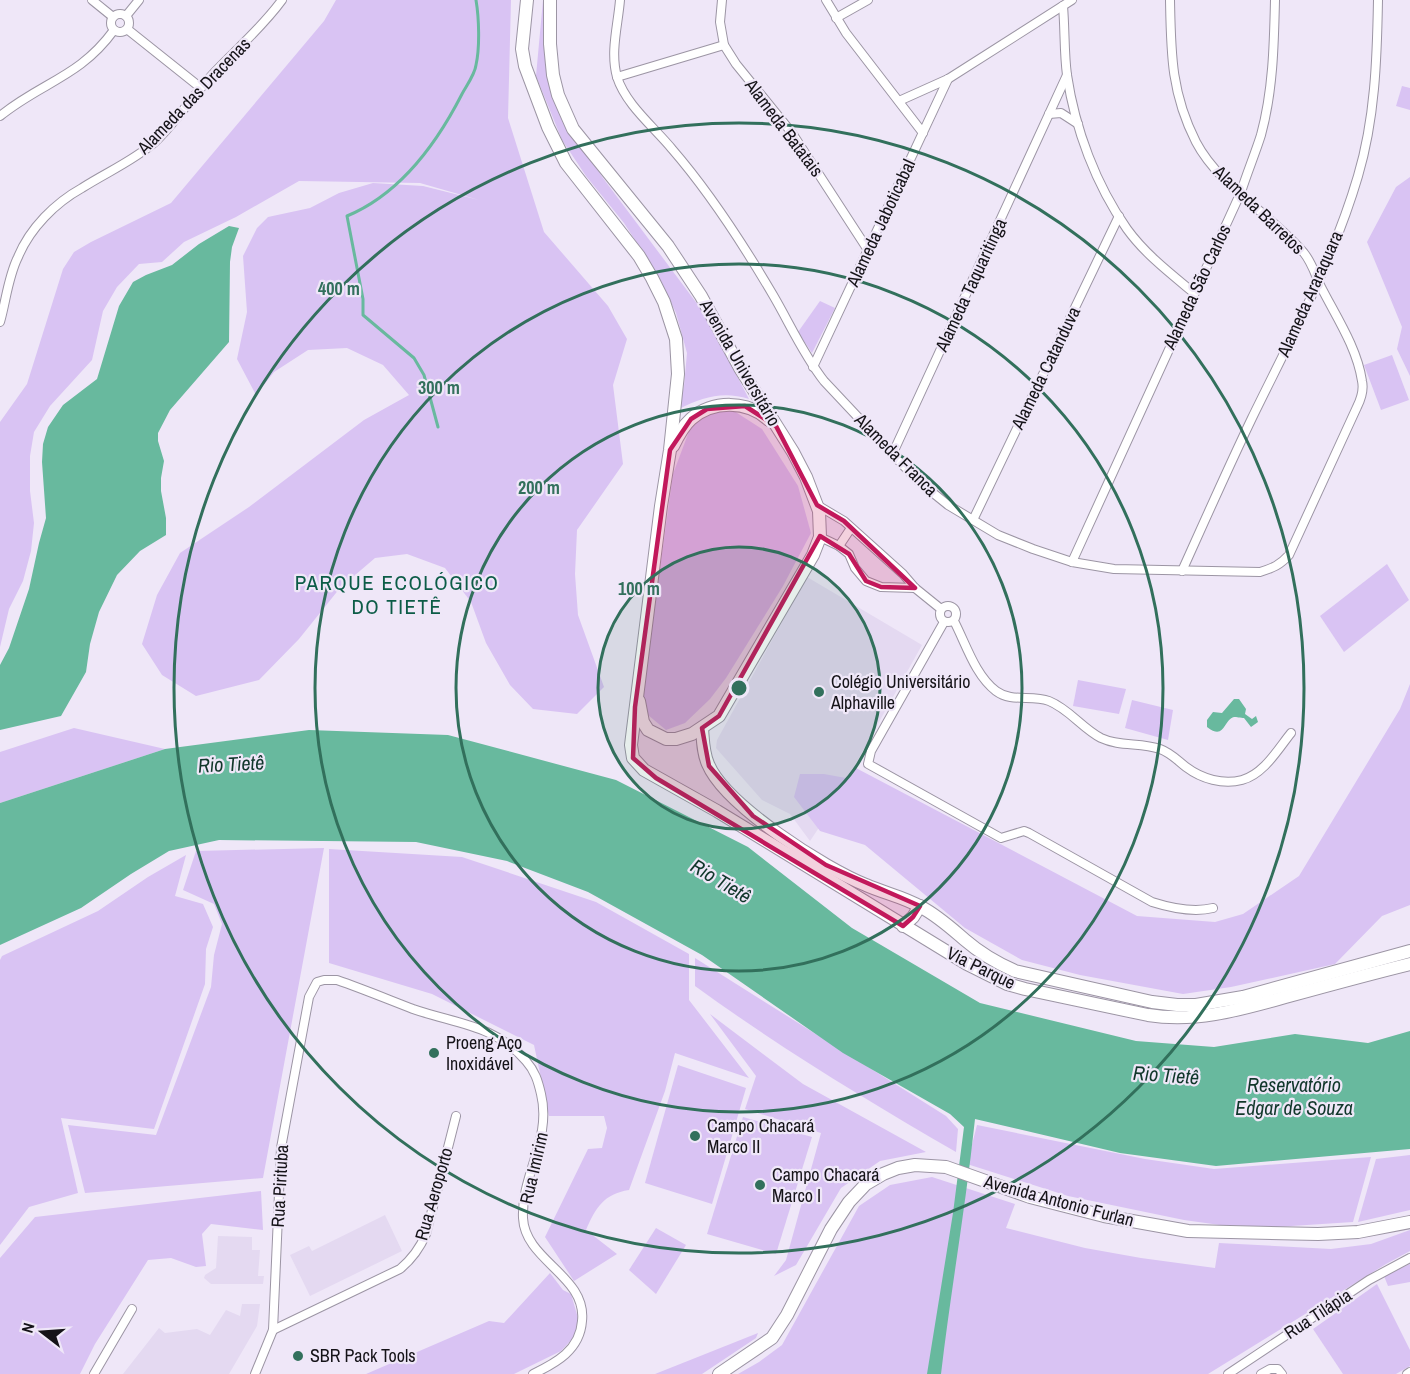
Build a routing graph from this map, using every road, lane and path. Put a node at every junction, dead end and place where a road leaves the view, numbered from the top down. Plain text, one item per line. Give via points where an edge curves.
1 (92, 0) edge
2 (139, 0) edge
3 (282, 0) edge
4 (527, 0) edge
5 (550, 0) edge
6 (620, 0) edge
7 (722, 0) edge
8 (826, 0) edge
9 (868, 0) edge
10 (1072, 0) edge
11 (1170, 0) edge
12 (1275, 0) edge
13 (1378, 0) edge
14 (1063, 6) junction
15 (126, 16) junction
16 (113, 17) junction
17 (836, 18) junction
18 (127, 29) junction
19 (114, 30) junction
20 (724, 45) junction
21 (1067, 75) junction
22 (618, 77) junction
23 (948, 79) junction
24 (201, 88) junction
25 (899, 101) junction
26 (1049, 114) junction
27 (0, 116) edge
28 (1078, 124) junction
29 (923, 134) junction
30 (1241, 192) junction
31 (1119, 216) junction
32 (868, 250) junction
33 (1319, 283) junction
34 (1194, 293) junction
35 (0, 322) edge
36 (813, 367) junction
37 (776, 426) junction
38 (670, 450) junction
39 (892, 455) junction
40 (817, 505) junction
41 (972, 520) junction
42 (851, 528) junction
43 (820, 537) junction
44 (838, 546) junction
45 (1072, 562) junction
46 (1182, 571) junction
47 (915, 588) junction
48 (941, 609) junction
49 (954, 621) junction
50 (944, 622) junction
51 (637, 693) junction
52 (702, 728) junction
53 (1291, 733) dead end
54 (920, 906) junction
55 (1213, 908) dead end
56 (903, 926) junction
57 (1410, 951) edge
58 (1410, 964) edge
59 (309, 997) joint
60 (456, 1116) dead end
61 (1410, 1222) edge
62 (1410, 1258) edge
63 (132, 1309) dead end
64 (273, 1330) junction
65 (94, 1374) edge
66 (255, 1374) edge
67 (532, 1374) edge
68 (719, 1374) edge
69 (1228, 1374) edge
70 (1261, 1374) edge
71 (1282, 1374) edge

1 - 16 street
2 - 15 street
3 - 24 street, Alameda das Dracenas
4 - 38 main road via 522,49 548,127 566,163 639,256 670,318 678,352
5 - 37 main road, Avenida Universitário via 553,75 573,129 668,246
6 - 22 street, Alameda Franca via 615,43
7 - 20 street, Alameda Batatais
8 - 17 street
9 - 17 street
10 - 14 street
11 - 30 street, Alameda Barretos via 1172,61 1186,120 1209,161
12 - 30 street, Alameda São Carlos via 1268,104
13 - 33 street, Alameda Araraquara via 1374,90 1368,128 1358,175
14 - 21 street
14 - 23 street
15 - 16 street
15 - 18 street
16 - 19 street
17 - 25 street
18 - 19 street
18 - 24 street
19 - 27 street via 77,69
20 - 22 street
20 - 32 street, Alameda Batatais via 792,133
21 - 26 street, Alameda Taquaritinga
21 - 28 street
22 - 36 street, Alameda Franca via 631,101 725,218
23 - 25 street
23 - 29 street, Alameda Jaboticabal
24 - 35 street, Alameda das Dracenas via 147,148 80,188 41,221 18,257
25 - 29 street
26 - 28 street via 1061,113
26 - 39 street, Alameda Taquaritinga
28 - 31 street via 1103,189
29 - 32 street, Alameda Jaboticabal
30 - 33 street, Alameda Barretos via 1303,252
30 - 34 street, Alameda São Carlos
31 - 34 street via 1146,250
31 - 41 street, Alameda Catanduva
32 - 36 street, Alameda Jaboticabal
33 - 46 street, Alameda Araraquara
33 - 46 street, Alameda Franca via 1342,327 1363,389 1289,555 1273,568 1260,572
34 - 45 street, Alameda São Carlos
36 - 39 street, Alameda Franca
37 - 38 main road via 745,406 726,404 691,419
37 - 40 main road, Avenida Universitário via 801,466
38 - 51 main road
39 - 41 street, Alameda Franca via 933,494
40 - 42 street
40 - 43 main road, Avenida Universitário
41 - 45 street, Alameda Franca via 998,535
42 - 44 street
42 - 47 street
43 - 44 street
43 - 52 main road, Avenida Universitário via 719,716
44 - 47 street via 849,554 866,581 881,587
45 - 46 street, Alameda Franca via 1114,569
47 - 48 street
48 - 49 street via 953,607 957,617
48 - 50 street
49 - 50 street
49 - 53 street via 980,674 999,693 1047,700 1099,737 1159,749 1199,775 1216,781 1244,780 1258,772
50 - 55 street via 871,751 868,764 1001,838 1029,833 1152,902 1172,908
51 - 52 main road via 643,722 655,734 676,739
51 - 56 main road, Via Parque via 631,745 633,758 645,770
52 - 54 main road, Via Parque via 709,766 753,816 826,865 864,885
54 - 56 main road
54 - 57 main road, Via Parque via 982,953 1015,971 1177,1005 1227,1000
56 - 58 main road, Via Parque via 1007,984 1162,1017 1218,1015
59 - 64 street, Rua Pirituba via 281,1149
59 - 67 street, Rua Imirim via 317,982 337,980 480,1028 506,1041 537,1078 544,1104 544,1127 526,1192 523,1219 531,1242 574,1290 582,1321 572,1349 554,1364
60 - 64 street, Rua Aeroporto via 426,1234 409,1261 400,1269
61 - 68 main road, Avenida Antonio Furlan via 1358,1233 1188,1230 1104,1216 1030,1197 946,1167 898,1168 866,1184 849,1202 772,1338
62 - 69 street, Rua Tilápia via 1369,1280
63 - 65 street
64 - 66 street, Rua Pirituba
70 - 71 street via 1270,1369 1278,1369

